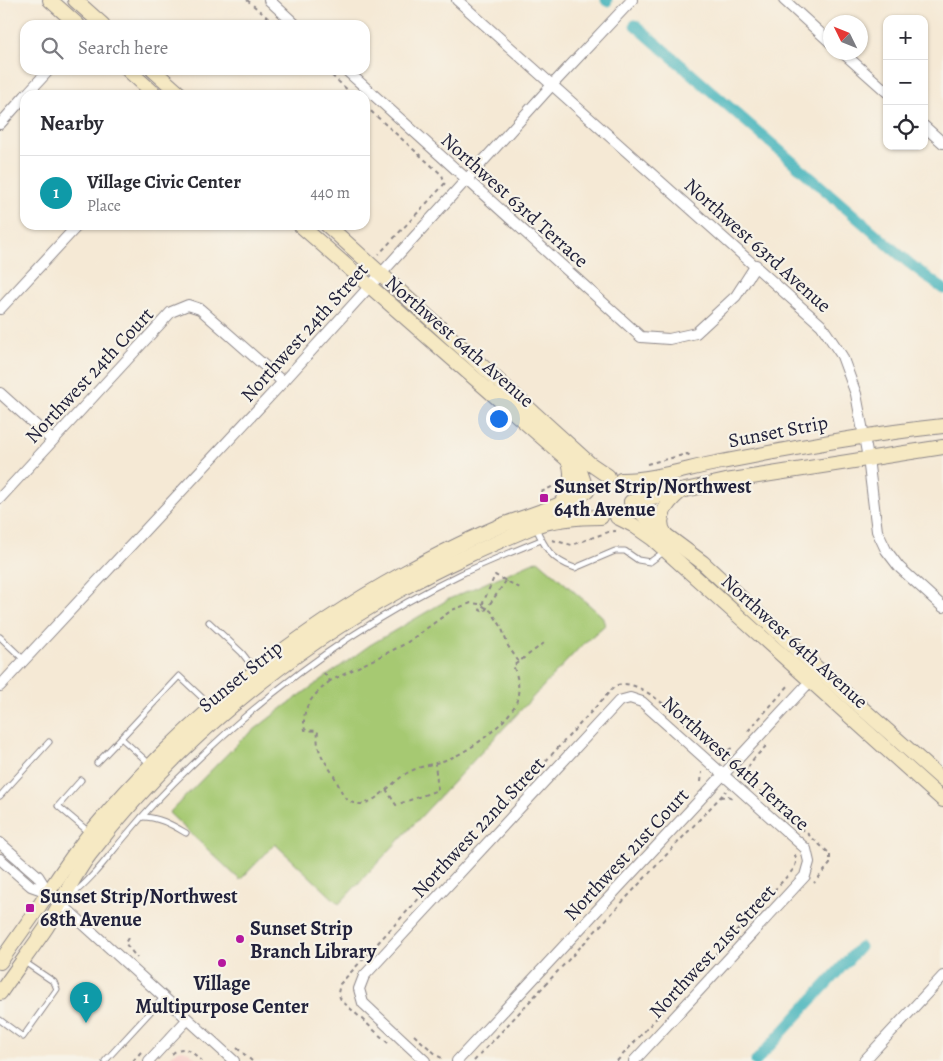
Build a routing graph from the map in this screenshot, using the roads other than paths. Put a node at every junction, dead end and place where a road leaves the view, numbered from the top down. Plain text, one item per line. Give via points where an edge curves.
1 (50, 0) edge
2 (75, 0) edge
3 (269, 0) edge
4 (457, 0) edge
5 (632, 0) edge
6 (784, 0) edge
7 (72, 20) edge
8 (93, 20) edge
9 (291, 20) edge
10 (823, 36) edge
11 (851, 60) edge
12 (45, 75) edge
13 (134, 75) edge
14 (159, 75) edge
15 (351, 75) edge
16 (552, 85) junction
17 (883, 88) edge
18 (31, 90) edge
19 (150, 90) edge
20 (175, 90) edge
21 (368, 90) edge
22 (370, 92) edge
23 (20, 102) edge
24 (0, 124) edge
25 (928, 130) edge
26 (943, 143) edge
27 (466, 181) junction
28 (73, 230) edge
29 (305, 230) edge
30 (333, 230) edge
31 (756, 265) junction
32 (381, 273) junction
33 (368, 287) junction
34 (0, 310) edge
35 (283, 382) junction
36 (0, 393) edge
37 (943, 426) edge
38 (864, 435) junction
39 (52, 440) junction
40 (943, 447) edge
41 (868, 458) junction
42 (569, 462) junction
43 (614, 478) junction
44 (682, 490) junction
45 (587, 491) junction
46 (0, 498) edge
47 (631, 502) junction
48 (562, 503) junction
49 (601, 517) junction
50 (617, 517) junction
51 (539, 534) junction
52 (665, 534) junction
53 (665, 550) junction
54 (412, 583) junction
55 (419, 596) junction
56 (943, 607) edge
57 (354, 610) junction
58 (209, 622) dead end
59 (0, 638) edge
60 (24, 660) junction
61 (255, 671) junction
62 (820, 671) junction
63 (2, 682) edge
64 (810, 682) junction
65 (630, 698) joint
66 (217, 712) junction
67 (232, 727) junction
68 (121, 738) junction
69 (49, 742) dead end
70 (98, 763) dead end
71 (156, 770) junction
72 (724, 775) junction
73 (81, 780) dead end
74 (943, 780) edge
75 (0, 796) edge
76 (943, 800) edge
77 (142, 817) junction
78 (90, 833) junction
79 (186, 833) dead end
80 (0, 843) edge
81 (0, 859) edge
82 (809, 862) joint
83 (48, 892) junction
84 (60, 903) junction
85 (23, 960) junction
86 (0, 962) edge
87 (943, 976) edge
88 (0, 993) edge
89 (164, 998) junction
90 (0, 1020) edge
91 (187, 1020) junction
92 (105, 1061) edge
93 (149, 1061) edge
94 (234, 1061) edge
95 (425, 1061) edge
96 (456, 1061) edge
97 (634, 1061) edge
98 (864, 1061) edge

1 - 7 street
2 - 8 street
3 - 9 street
4 - 16 street, Northwest 63rd Avenue
5 - 16 street, Northwest 24th Street
6 - 10 street
11 - 17 street
12 - 18 street
13 - 19 street
14 - 20 street
15 - 21 street, Northwest 63rd Terrace
16 - 27 street, Northwest 24th Street
16 - 31 street, Northwest 63rd Avenue
22 - 27 street, Northwest 63rd Terrace
23 - 24 street
25 - 26 street
27 - 31 street, Northwest 63rd Terrace via 640,337 668,339 696,333 736,296
27 - 32 street, Northwest 24th Street
28 - 34 street
29 - 33 street, Northwest 64th Avenue
30 - 32 street, Northwest 64th Avenue
31 - 38 street, Northwest 63rd Avenue via 821,325 842,356 856,394
32 - 33 street, Northwest 24th Street
32 - 43 street, Northwest 64th Avenue via 589,463
33 - 35 street, Northwest 24th Street
33 - 42 street, Northwest 64th Avenue
35 - 39 street, Northwest 24th Court via 200,309 188,305 171,312
35 - 60 street, Northwest 24th Street
36 - 39 street
37 - 38 street, Sunset Strip
38 - 41 street, Northwest 63rd Avenue
38 - 43 street, Sunset Strip via 648,479
39 - 46 street, Northwest 24th Court
40 - 41 street, Sunset Strip
41 - 44 street, Sunset Strip
41 - 56 street, Northwest 63rd Avenue via 877,531 886,550 899,567
42 - 45 street, Northwest 64th Avenue via 580,472
42 - 48 street via 572,481
43 - 45 street via 596,480
43 - 47 street via 630,489
44 - 47 street, Sunset Strip
44 - 52 street via 669,502 662,515 661,526
45 - 48 street, Sunset Strip
45 - 49 street via 588,505
47 - 50 street via 627,510
47 - 52 street, Northwest 64th Avenue
48 - 57 street, Sunset Strip via 444,552
49 - 50 street
49 - 51 street, Sunset Strip via 562,519
50 - 53 street, Northwest 64th Avenue via 641,530
51 - 53 lane via 559,562 575,568 615,551 625,551 638,560 650,562
51 - 54 street, Sunset Strip via 456,560
51 - 55 lane
52 - 62 street, Northwest 64th Avenue via 702,562
53 - 64 street, Northwest 64th Avenue
54 - 55 lane
54 - 57 street, Sunset Strip
55 - 67 lane via 286,682
57 - 61 street, Sunset Strip via 310,631
57 - 66 street, Sunset Strip
58 - 61 lane via 242,653
59 - 60 lane
60 - 63 street, Northwest 24th Street
61 - 66 street, Sunset Strip
62 - 64 street, Northwest 21st Court
62 - 74 street, Northwest 64th Avenue
64 - 72 street, Northwest 21st Court
64 - 76 street, Northwest 64th Avenue
65 - 72 street, Northwest 64th Terrace via 642,702
65 - 95 street, Northwest 22nd Street via 619,701 364,976 359,989 363,1003
66 - 67 lane
66 - 68 lane via 179,676
66 - 71 street, Sunset Strip
67 - 77 lane
68 - 70 lane
68 - 71 lane
69 - 75 lane
71 - 78 street, Sunset Strip
71 - 84 street, Sunset Strip via 90,854
72 - 82 street, Northwest 64th Terrace via 806,849
72 - 96 street, Northwest 21st Court
73 - 78 lane via 58,806
77 - 79 lane via 166,822
77 - 84 lane via 84,886
78 - 83 street, Sunset Strip
80 - 83 street via 38,876
81 - 83 street via 31,886
82 - 97 street, Northwest 21st Street via 806,876
83 - 84 street
83 - 86 street, Sunset Strip
84 - 85 street, Sunset Strip
84 - 89 street
85 - 88 street, Sunset Strip
85 - 90 lane via 54,982 57,989 23,1037
87 - 98 street
89 - 91 street
89 - 92 lane
91 - 93 street
91 - 94 street

